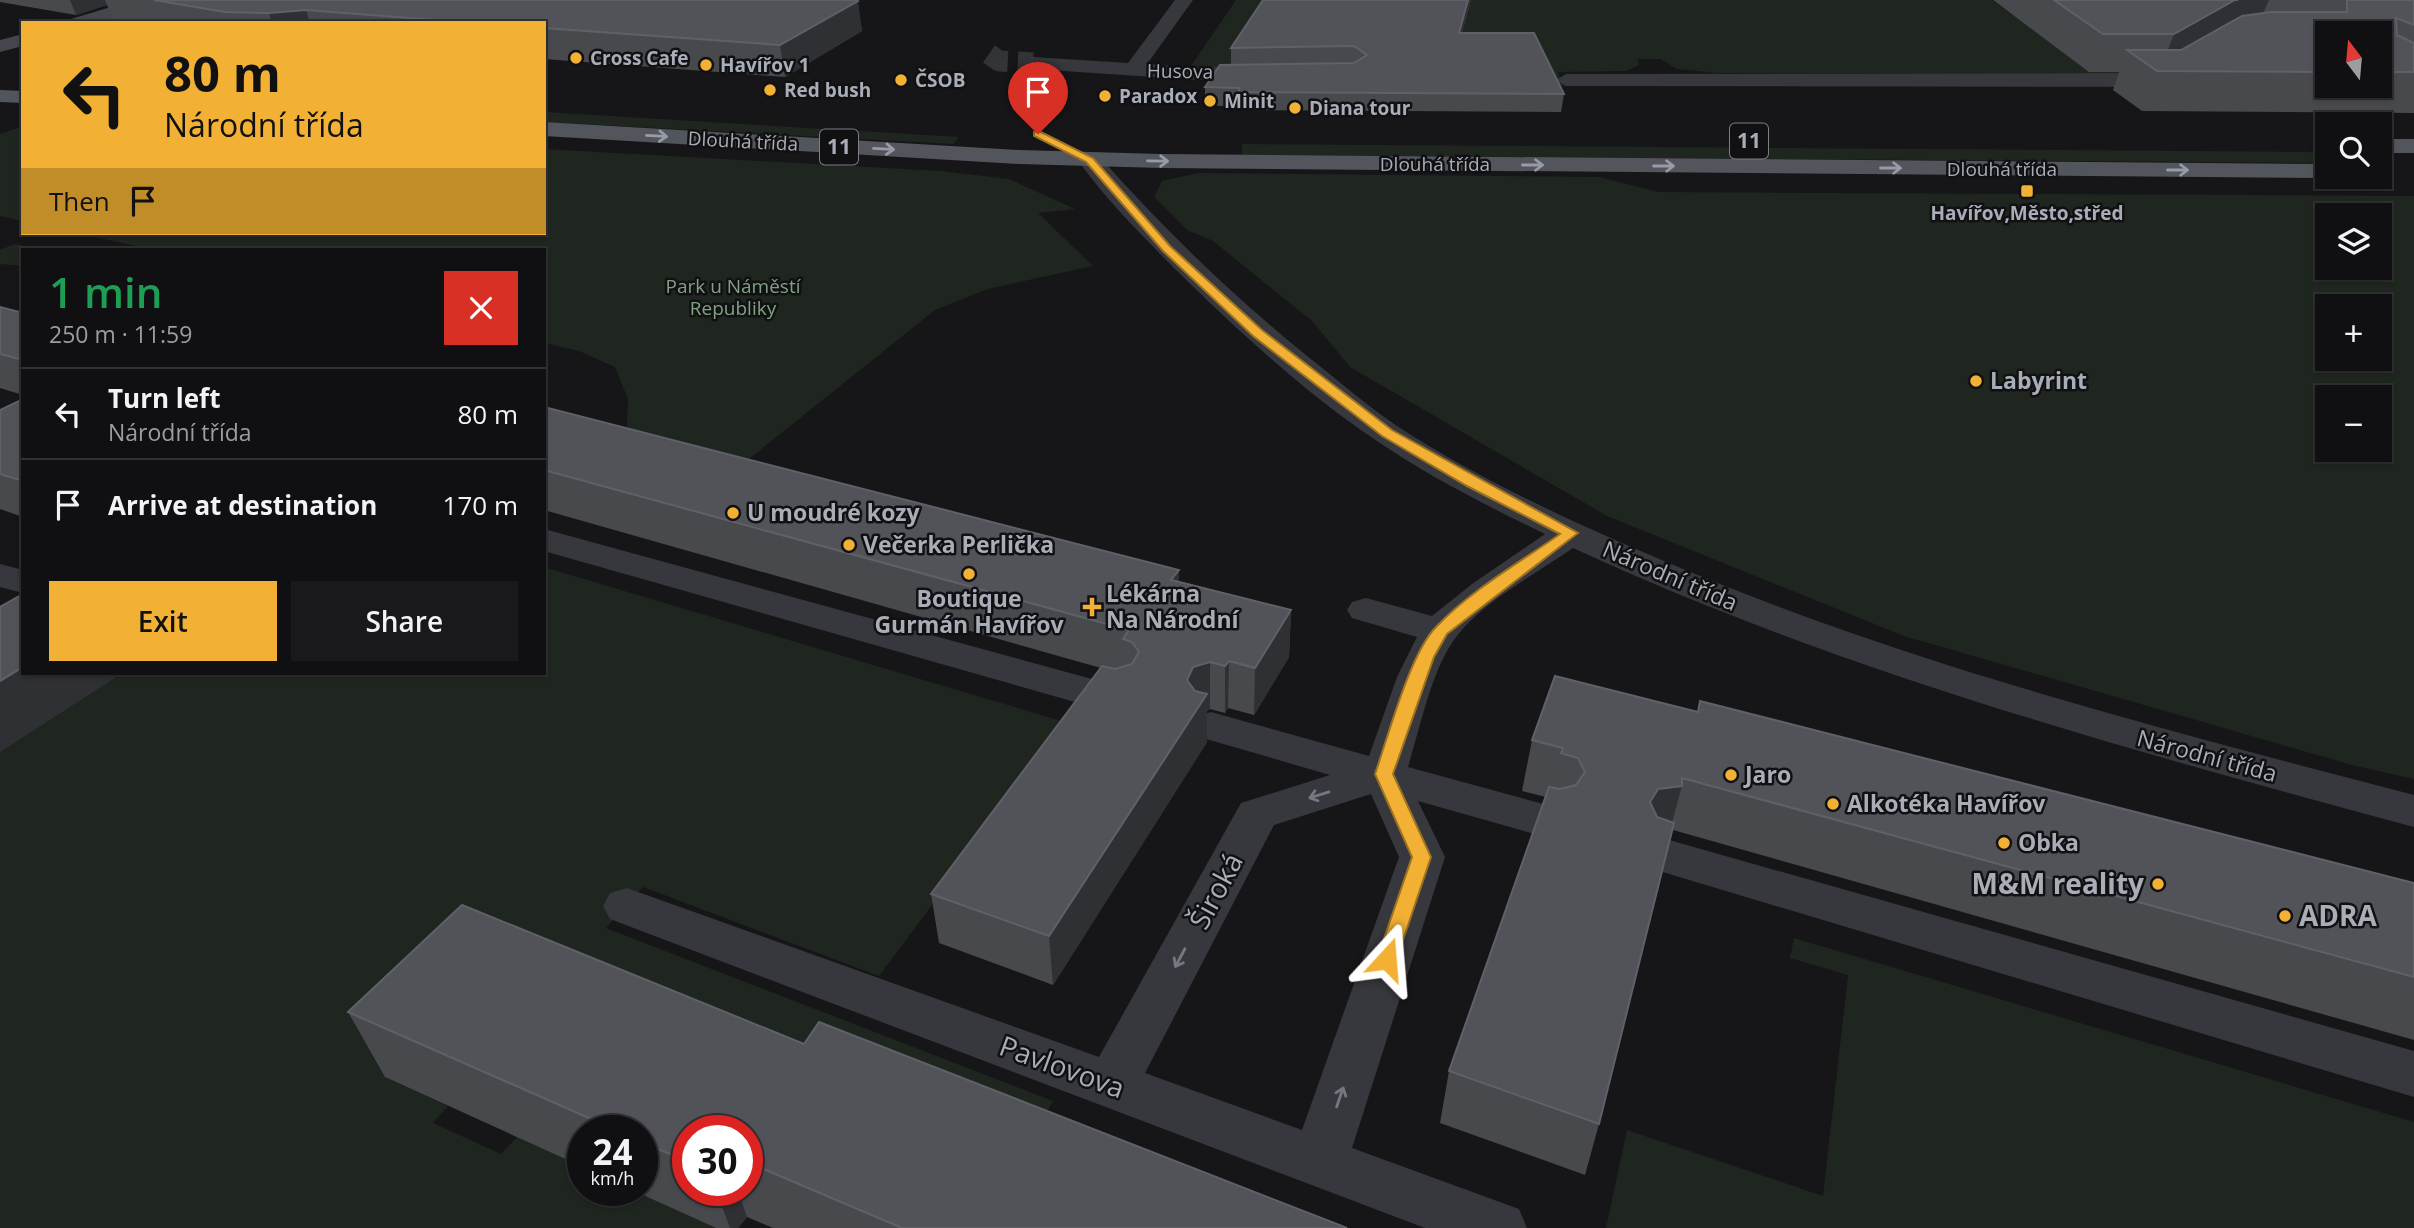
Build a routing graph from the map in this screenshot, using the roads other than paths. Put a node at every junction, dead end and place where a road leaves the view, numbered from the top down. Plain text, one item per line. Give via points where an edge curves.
1 (154, 0) edge
2 (1184, 0) edge
3 (85, 21) edge
4 (21, 41) edge
5 (0, 46) edge
6 (1033, 63) tunnel mouth
7 (2187, 67) edge
8 (1133, 69) junction
9 (1284, 71) edge
10 (1566, 80) dead end
11 (0, 96) edge
12 (21, 97) edge
13 (546, 130) edge
14 (1038, 134) dead end
15 (2392, 146) edge
16 (2414, 146) edge
17 (1090, 160) junction
18 (2315, 171) edge
19 (1570, 533) junction
20 (546, 541) edge
21 (0, 575) edge
22 (21, 581) edge
23 (1366, 610) dead end
24 (1440, 631) junction
25 (1117, 700) edge
26 (1211, 726) dead end
27 (1384, 774) junction
28 (2414, 811) edge
29 (1549, 822) edge
30 (1662, 855) edge
31 (627, 906) dead end
32 (2414, 1074) edge
33 (1111, 1085) junction
34 (1319, 1162) junction
35 (1497, 1228) edge

1 - 3 street
2 - 8 street, Husova
4 - 5 street
6 - 8 street, Husova
7 - 10 street via 2164,81
8 - 9 street, Husova via 1199,74
11 - 12 main road
13 -> 17 main road, Dlouhá třída / 11
14 - 17 main road, Národní třída / 11
15 - 16 main road
17 -> 18 main road, Dlouhá třída / 11
17 - 19 street, Národní třída via 1167,249 1279,350 1387,433
19 - 24 street
19 - 28 street, Národní třída via 1779,622 1891,663 2172,747
20 - 25 street
21 - 22 street
23 - 24 street
24 - 27 street via 1426,657
26 - 27 street
27 - 29 street
27 -> 33 street, Široká via 1257,814
34 -> 27 street via 1422,857
30 - 32 street
31 - 33 street, Pavlovova
33 - 34 street, Pavlovova
34 - 35 street, Pavlovova

